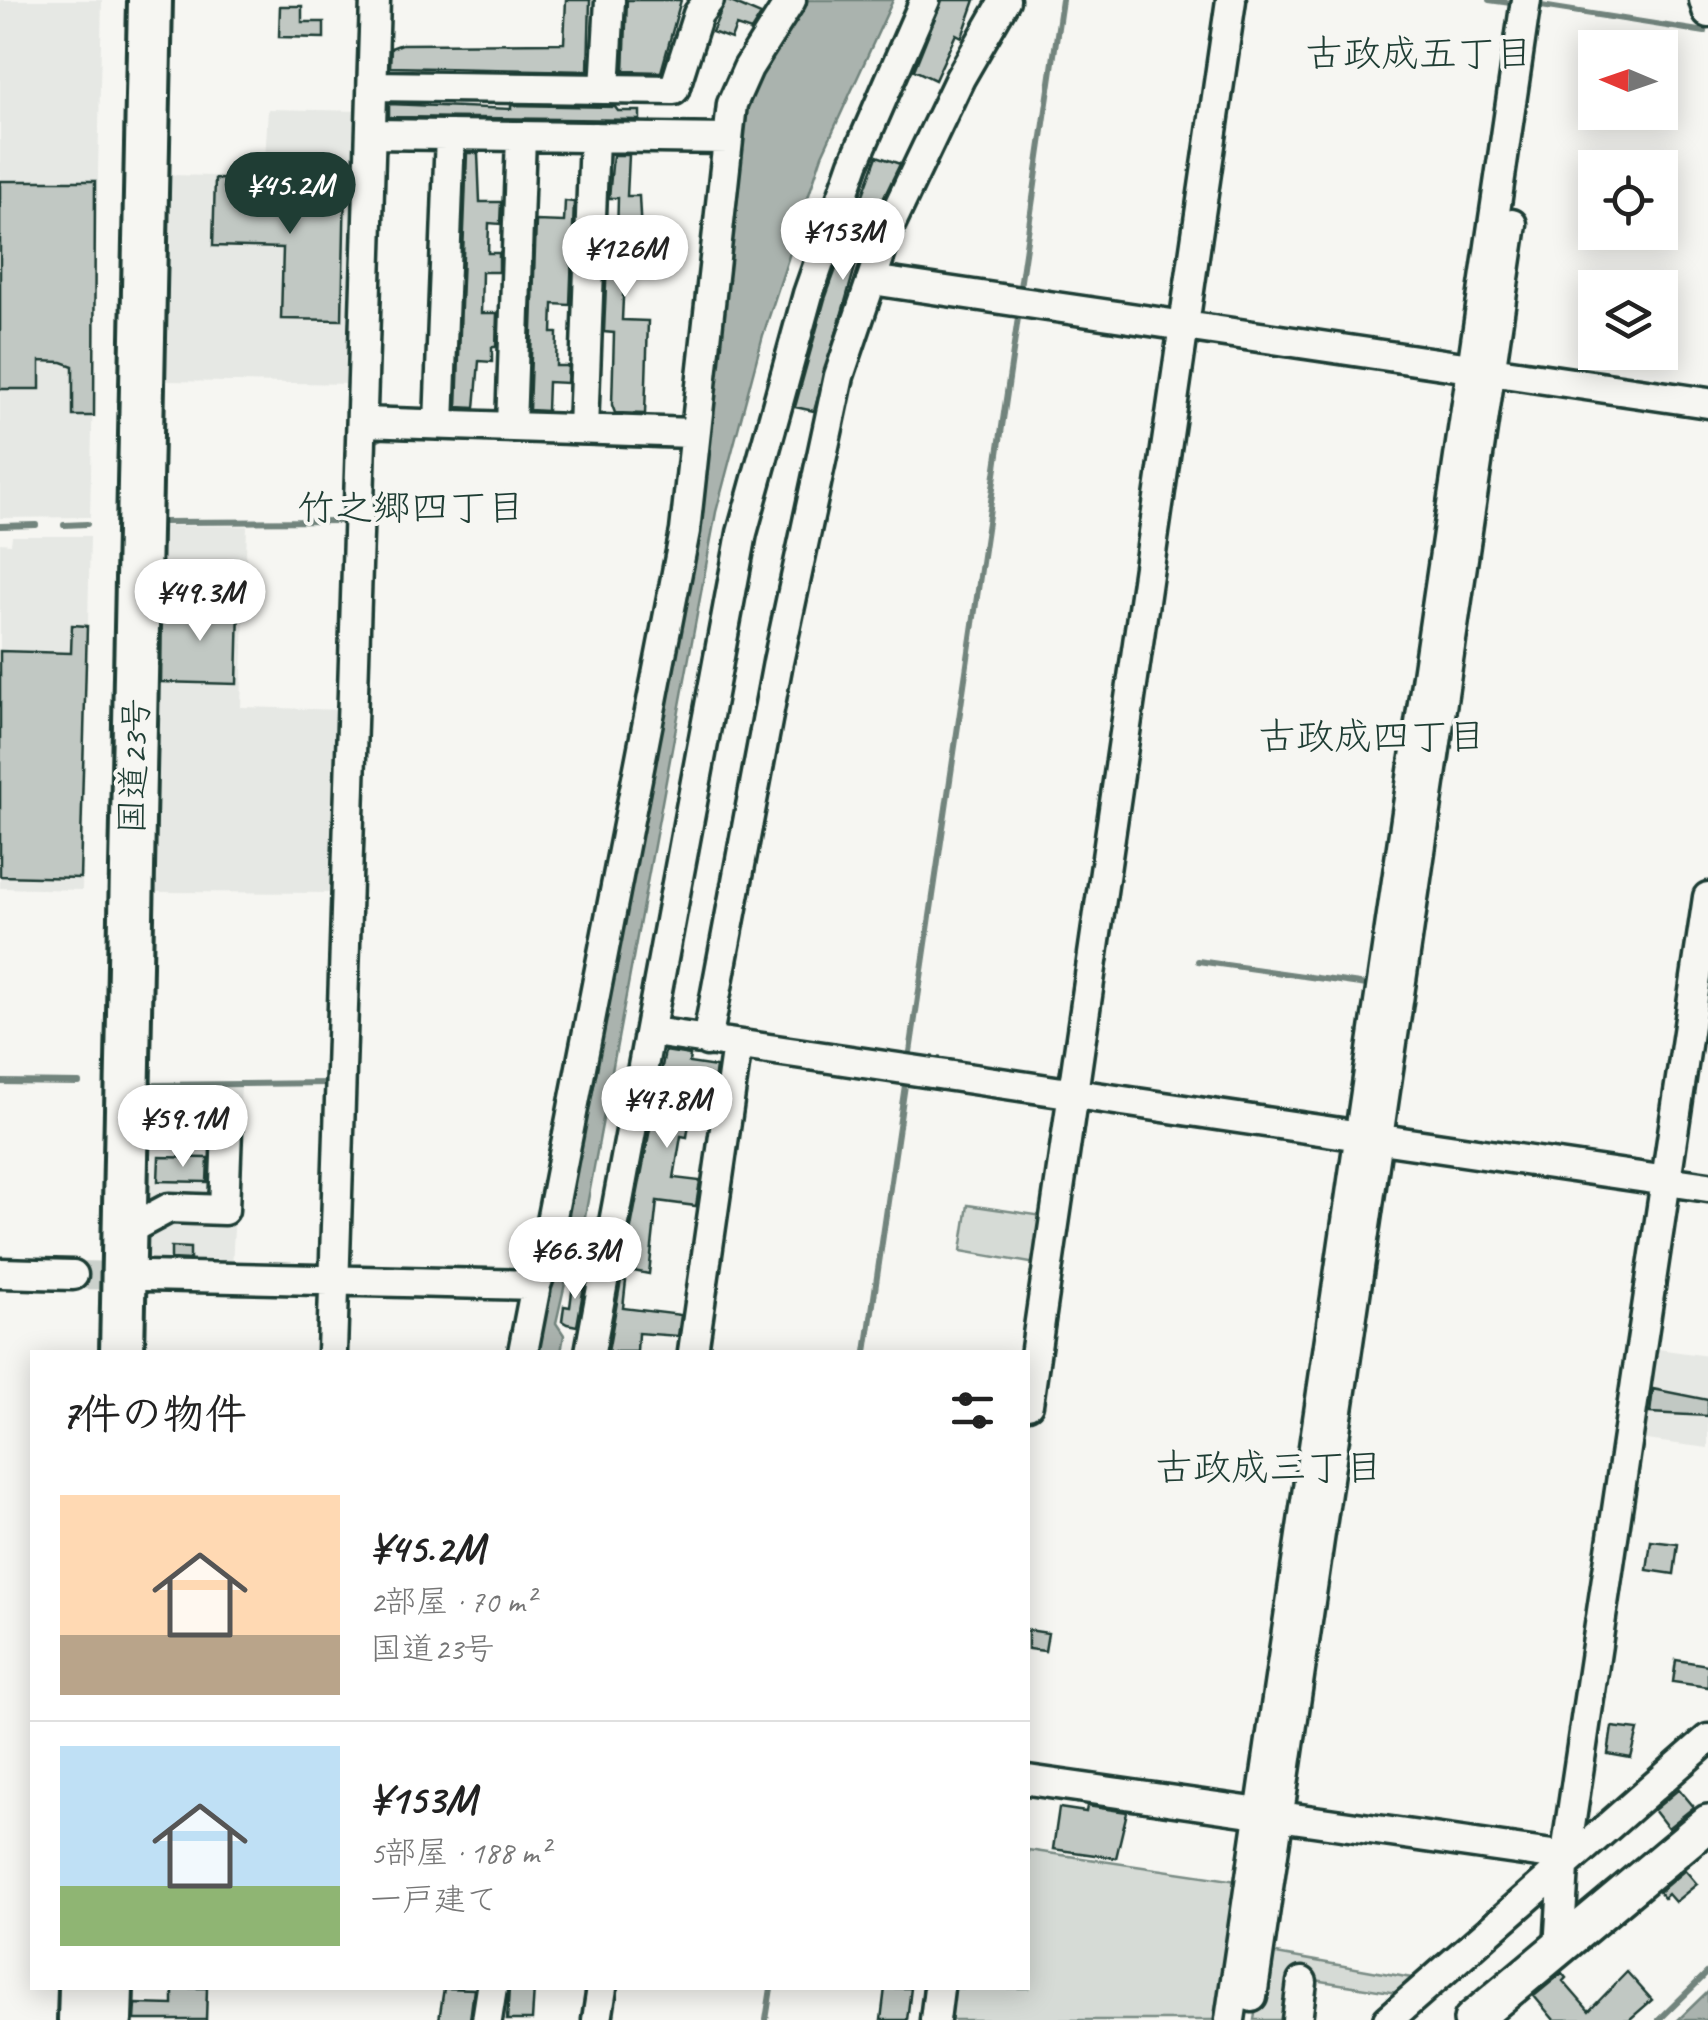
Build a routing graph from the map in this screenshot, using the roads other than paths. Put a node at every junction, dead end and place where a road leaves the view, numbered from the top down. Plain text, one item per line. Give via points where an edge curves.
1 (122, 0) edge
2 (150, 0) edge
3 (375, 0) edge
4 (610, 0) edge
5 (791, 0) edge
6 (925, 0) edge
7 (1004, 0) edge
8 (1231, 0) edge
9 (1704, 0) edge
10 (702, 5) edge
11 (1525, 7) edge
12 (1708, 13) edge
13 (373, 86) junction
14 (606, 89) junction
15 (372, 134) junction
16 (450, 136) junction
17 (521, 136) junction
18 (594, 137) junction
19 (728, 139) junction
20 (872, 280) junction
21 (1184, 327) junction
22 (1481, 371) junction
23 (1708, 404) edge
24 (362, 422) junction
25 (440, 424) junction
26 (511, 426) junction
27 (582, 429) junction
28 (693, 432) junction
29 (1708, 896) edge
30 (653, 1032) junction
31 (707, 1040) junction
32 (737, 1045) junction
33 (1075, 1095) junction
34 (126, 1099) junction
35 (1369, 1138) junction
36 (1666, 1181) junction
37 (1708, 1187) edge
38 (124, 1232) junction
39 (595, 1256) junction
40 (0, 1273) edge
41 (543, 1273) junction
42 (73, 1276) tunnel mouth
43 (144, 1276) tunnel mouth
44 (334, 1282) junction
45 (96, 1350) edge
46 (122, 1350) edge
47 (332, 1350) edge
48 (524, 1350) edge
49 (590, 1350) edge
50 (693, 1350) edge
51 (1030, 1391) edge
52 (1708, 1739) edge
53 (1030, 1780) edge
54 (1270, 1815) junction
55 (1708, 1823) edge
56 (1565, 1862) junction
57 (1559, 1949) junction
58 (1302, 1982) dead end
59 (81, 1990) edge
60 (111, 1990) edge
61 (492, 1990) edge
62 (602, 1990) edge
63 (940, 1990) edge
64 (80, 2020) edge
65 (110, 2020) edge
66 (487, 2020) edge
67 (598, 2020) edge
68 (935, 2020) edge
69 (1230, 2020) edge
70 (1249, 2020) edge
71 (1297, 2020) edge
72 (1388, 2020) edge
73 (1472, 2020) edge

1 - 45 highway, 国道23号
2 - 34 highway, 国道23号
3 - 13 street
4 - 14 street
5 - 19 street via 736,93
6 - 30 street via 854,164 773,411 742,532
7 - 20 street via 890,225
8 - 21 street
9 - 12 street
10 - 14 street via 674,90
11 - 22 street
13 - 14 street
13 - 15 street
15 - 16 street
15 - 24 street
16 - 17 street
16 - 25 street
17 - 18 street
17 - 26 street
18 - 19 street
18 - 27 street
19 - 28 street
20 - 21 street
20 - 31 street via 839,376
21 - 22 street
21 - 33 street
22 - 23 street
22 - 35 street
24 - 25 street
24 - 44 street
25 - 26 street
26 - 27 street
27 - 28 street
28 - 41 street via 685,531
29 - 36 street
30 - 31 street
30 - 39 street
31 - 32 street
32 - 33 street
32 - 50 street
33 - 35 street
33 - 51 street
34 - 38 highway, 国道23号
34 - 38 street via 171,1127 227,1129 224,1210 168,1208
35 - 36 street
35 - 54 street
36 - 37 street
36 - 56 street
38 - 46 highway, 国道23号
39 - 41 street
39 - 49 street
40 - 42 street
41 - 44 street
41 - 48 street
43 - 44 street
44 - 47 street
52 - 56 street
53 - 54 street
54 - 56 street
54 - 69 street
54 - 70 street
55 - 57 main road
56 - 57 street
56 - 72 street
57 - 73 main road
58 - 71 street
59 - 64 highway
60 - 65 highway
61 - 66 street
62 - 67 street
63 - 68 street

